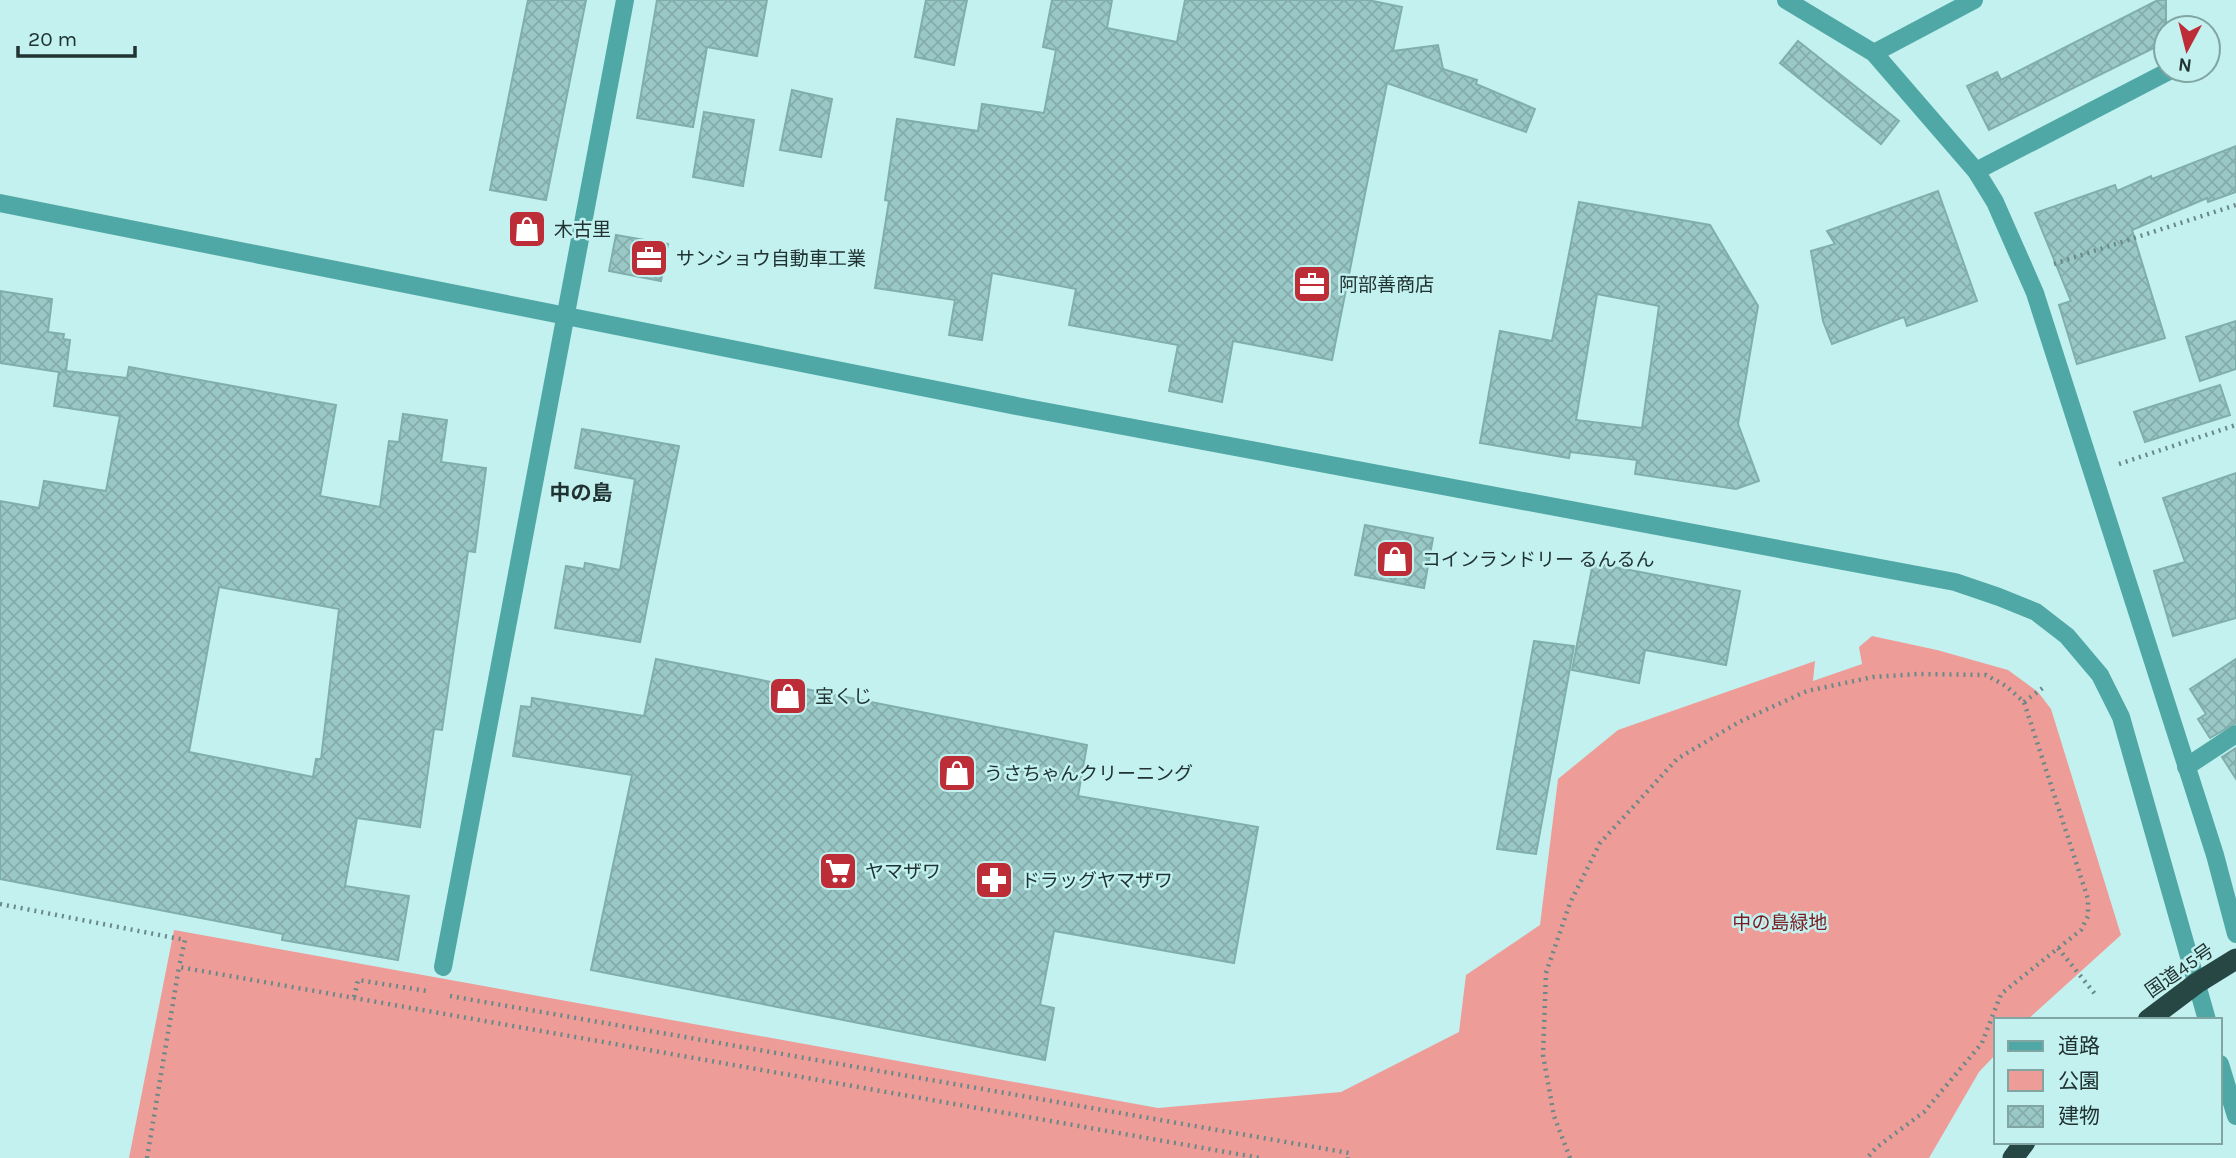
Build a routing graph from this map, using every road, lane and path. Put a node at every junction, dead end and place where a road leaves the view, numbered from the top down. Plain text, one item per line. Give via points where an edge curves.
1 (625, 0) edge
2 (1786, 0) edge
3 (1974, 0) edge
4 (1874, 52) junction
5 (2152, 80) edge
6 (1976, 171) junction
7 (0, 203) edge
8 (2236, 205) edge
9 (2026, 273) junction
10 (565, 316) junction
11 (2236, 425) edge
12 (2091, 473) junction
13 (2044, 687) dead end
14 (2024, 702) junction
15 (2236, 734) edge
16 (2186, 767) junction
17 (0, 904) edge
18 (2236, 934) edge
19 (2058, 948) junction
20 (2236, 959) edge
21 (179, 967) junction
22 (443, 967) dead end
23 (2197, 983) junction
24 (2095, 994) dead end
25 (354, 997) junction
26 (2151, 1018) edge
27 (2206, 1018) edge
28 (2222, 1070) edge
29 (2236, 1116) edge
30 (147, 1158) edge
31 (1259, 1158) edge
32 (1348, 1158) edge
33 (1570, 1158) edge
34 (1867, 1158) edge

1 - 10 street
2 - 4 street
3 - 4 street
4 - 6 street
5 - 6 street
6 - 9 street
7 - 10 street
8 - 9 path
9 - 12 street
10 - 22 street
10 - 23 street via 1955,582 2036,612 2067,636 2100,675 2121,717
11 - 12 path
12 - 16 street
13 - 14 path
14 - 19 path via 2088,899 2088,916 2081,930
14 - 33 path via 1986,675 1873,677 1807,691 1739,722 1677,759 1600,843 1570,903 1546,973 1543,1055 1554,1116
15 - 16 street
16 - 18 street
17 - 21 path via 185,940
19 - 24 path
19 - 34 path via 2001,994 1982,1043 1924,1112
20 - 23 highway, 国道45号
21 - 25 path
21 - 30 path
23 - 26 highway, 国道45号
23 - 27 street
25 - 31 path
25 - 32 path via 358,980 1349,1153
28 - 29 street

